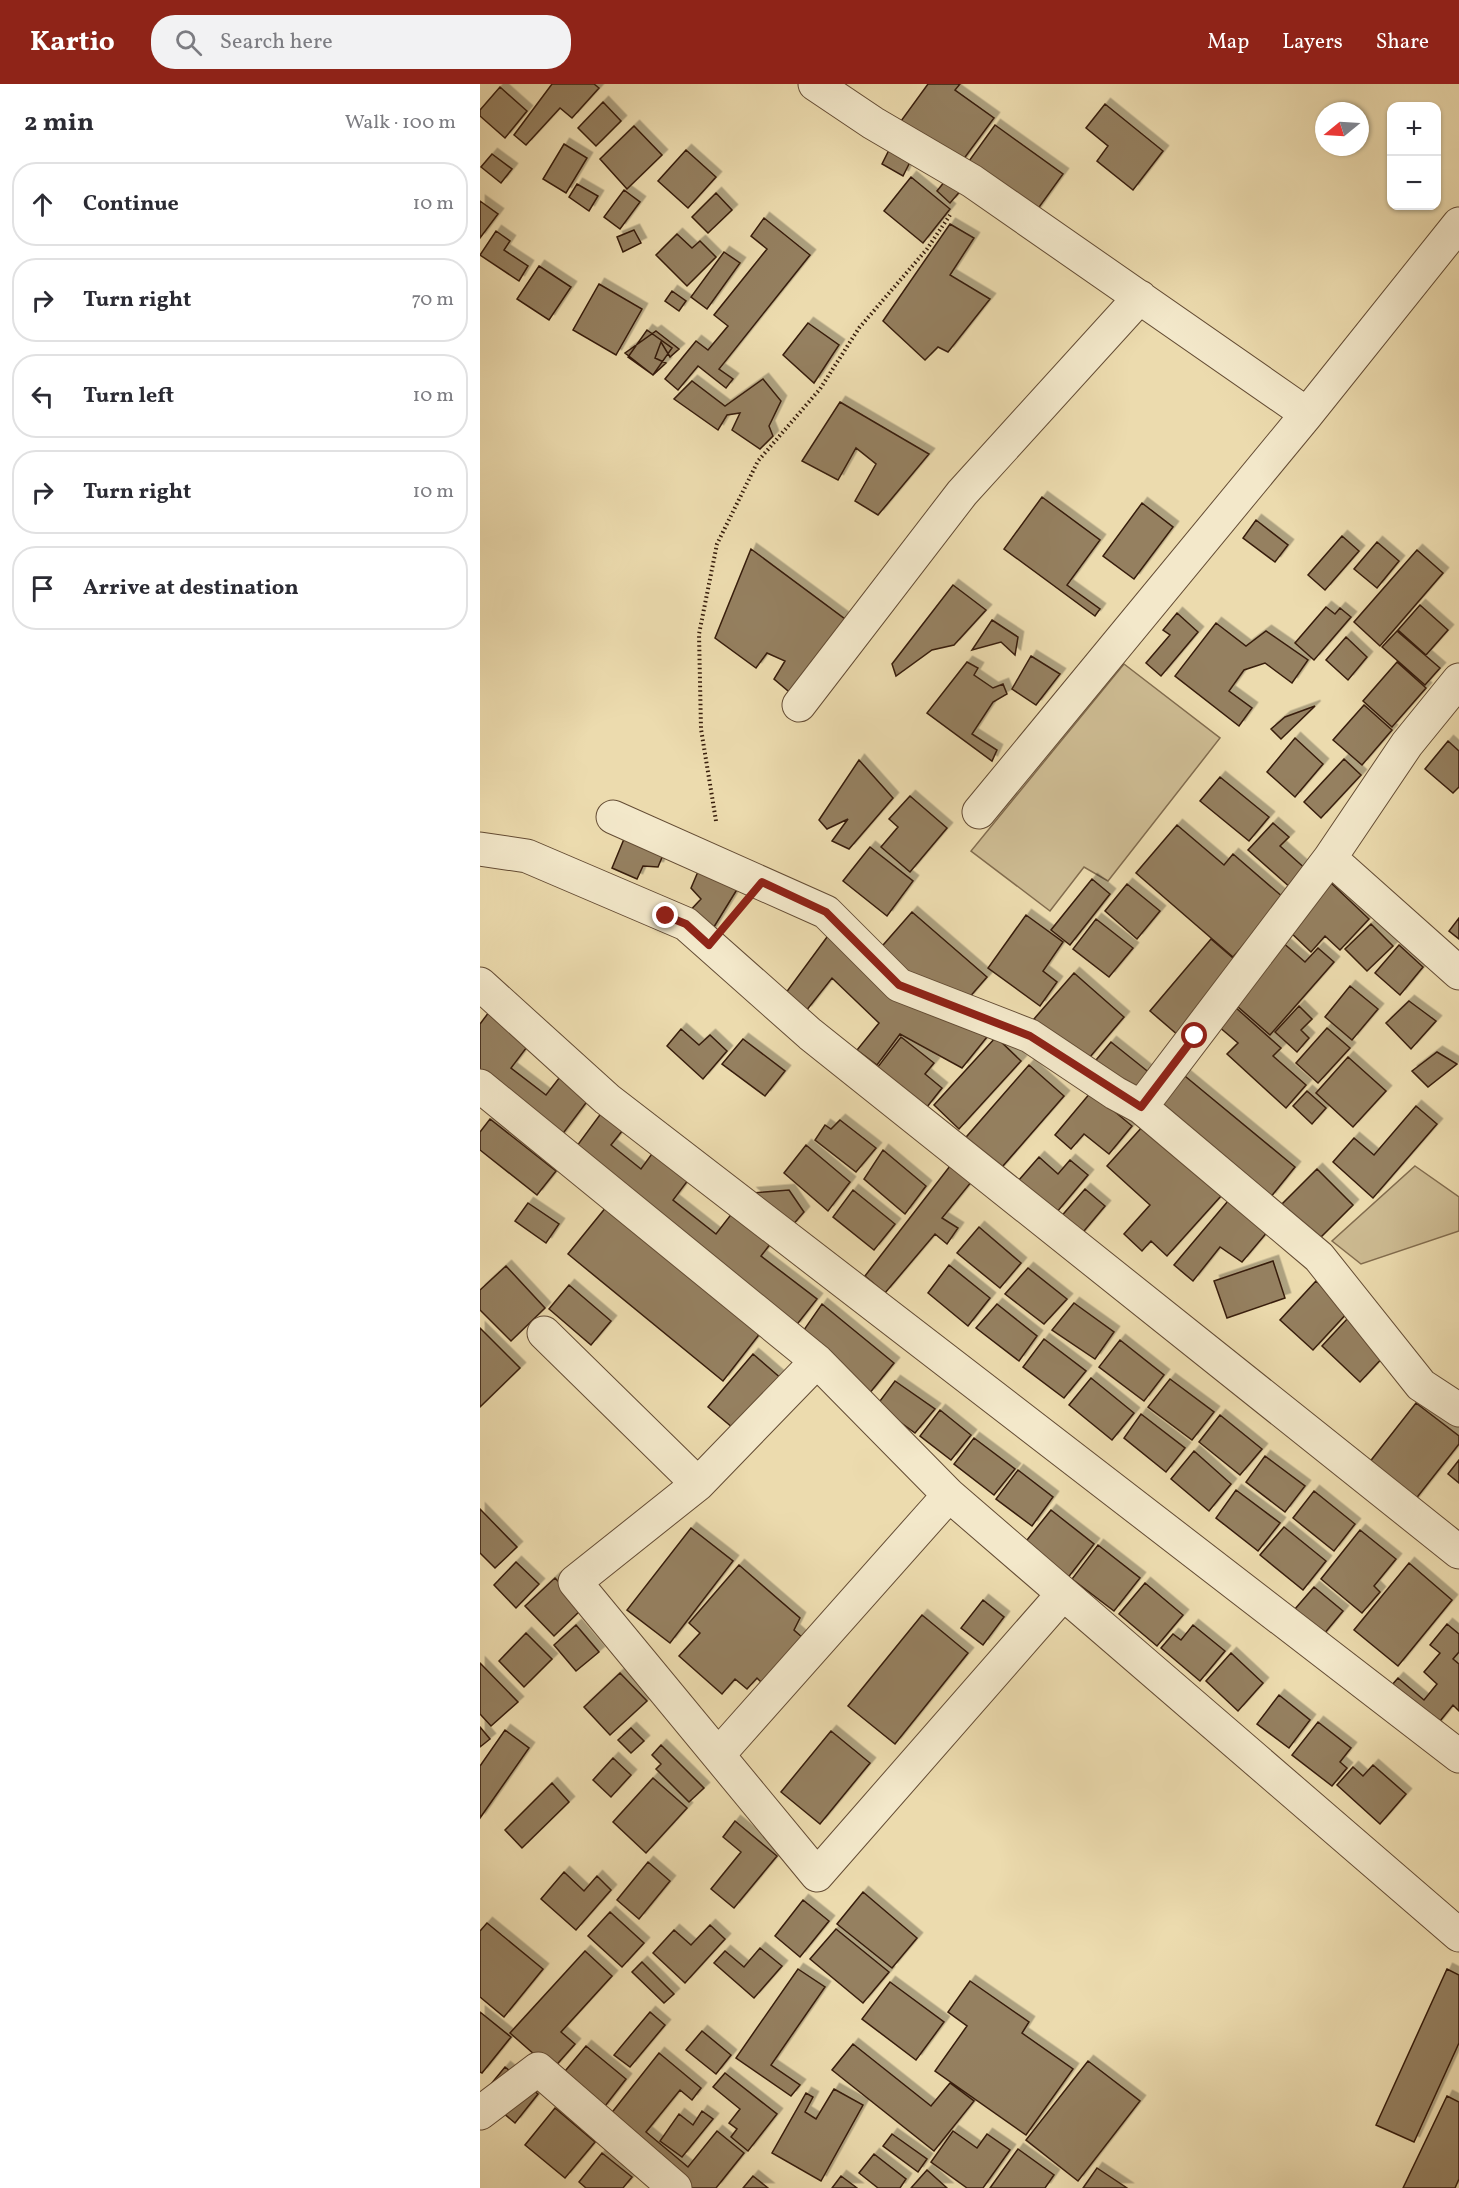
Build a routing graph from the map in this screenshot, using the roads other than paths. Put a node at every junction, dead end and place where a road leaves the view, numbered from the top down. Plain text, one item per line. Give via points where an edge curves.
1 (814, 84) edge
2 (1459, 224) edge
3 (1140, 297) junction
4 (1307, 414) junction
5 (1459, 680) edge
6 (799, 705) dead end
7 (979, 812) dead end
8 (613, 817) dead end
9 (480, 849) edge
10 (1330, 858) junction
11 (1459, 973) edge
12 (480, 984) edge
13 (480, 1086) edge
14 (1141, 1107) junction
15 (544, 1333) dead end
16 (817, 1361) junction
17 (1459, 1410) edge
18 (698, 1485) junction
19 (949, 1495) junction
20 (1459, 1552) edge
21 (1063, 1594) junction
22 (718, 1755) junction
23 (1459, 1756) edge
24 (1459, 1935) edge
25 (480, 2113) edge
26 (675, 2188) edge

1 - 3 street via 972,182
2 - 4 street
3 - 4 street
3 - 6 street via 962,493
4 - 7 street
5 - 10 street via 1407,744
8 - 14 street via 826,912 899,985 1030,1036
9 - 20 street via 527,856 686,924 810,1034
10 - 11 street
10 - 14 street
12 - 23 street via 607,1099
13 - 16 street
14 - 17 street via 1319,1257 1421,1385
15 - 18 street
16 - 18 street
16 - 19 street
18 - 22 street via 575,1582
19 - 21 street
19 - 22 street
21 - 22 street via 817,1875
21 - 24 street
25 - 26 street via 538,2068

